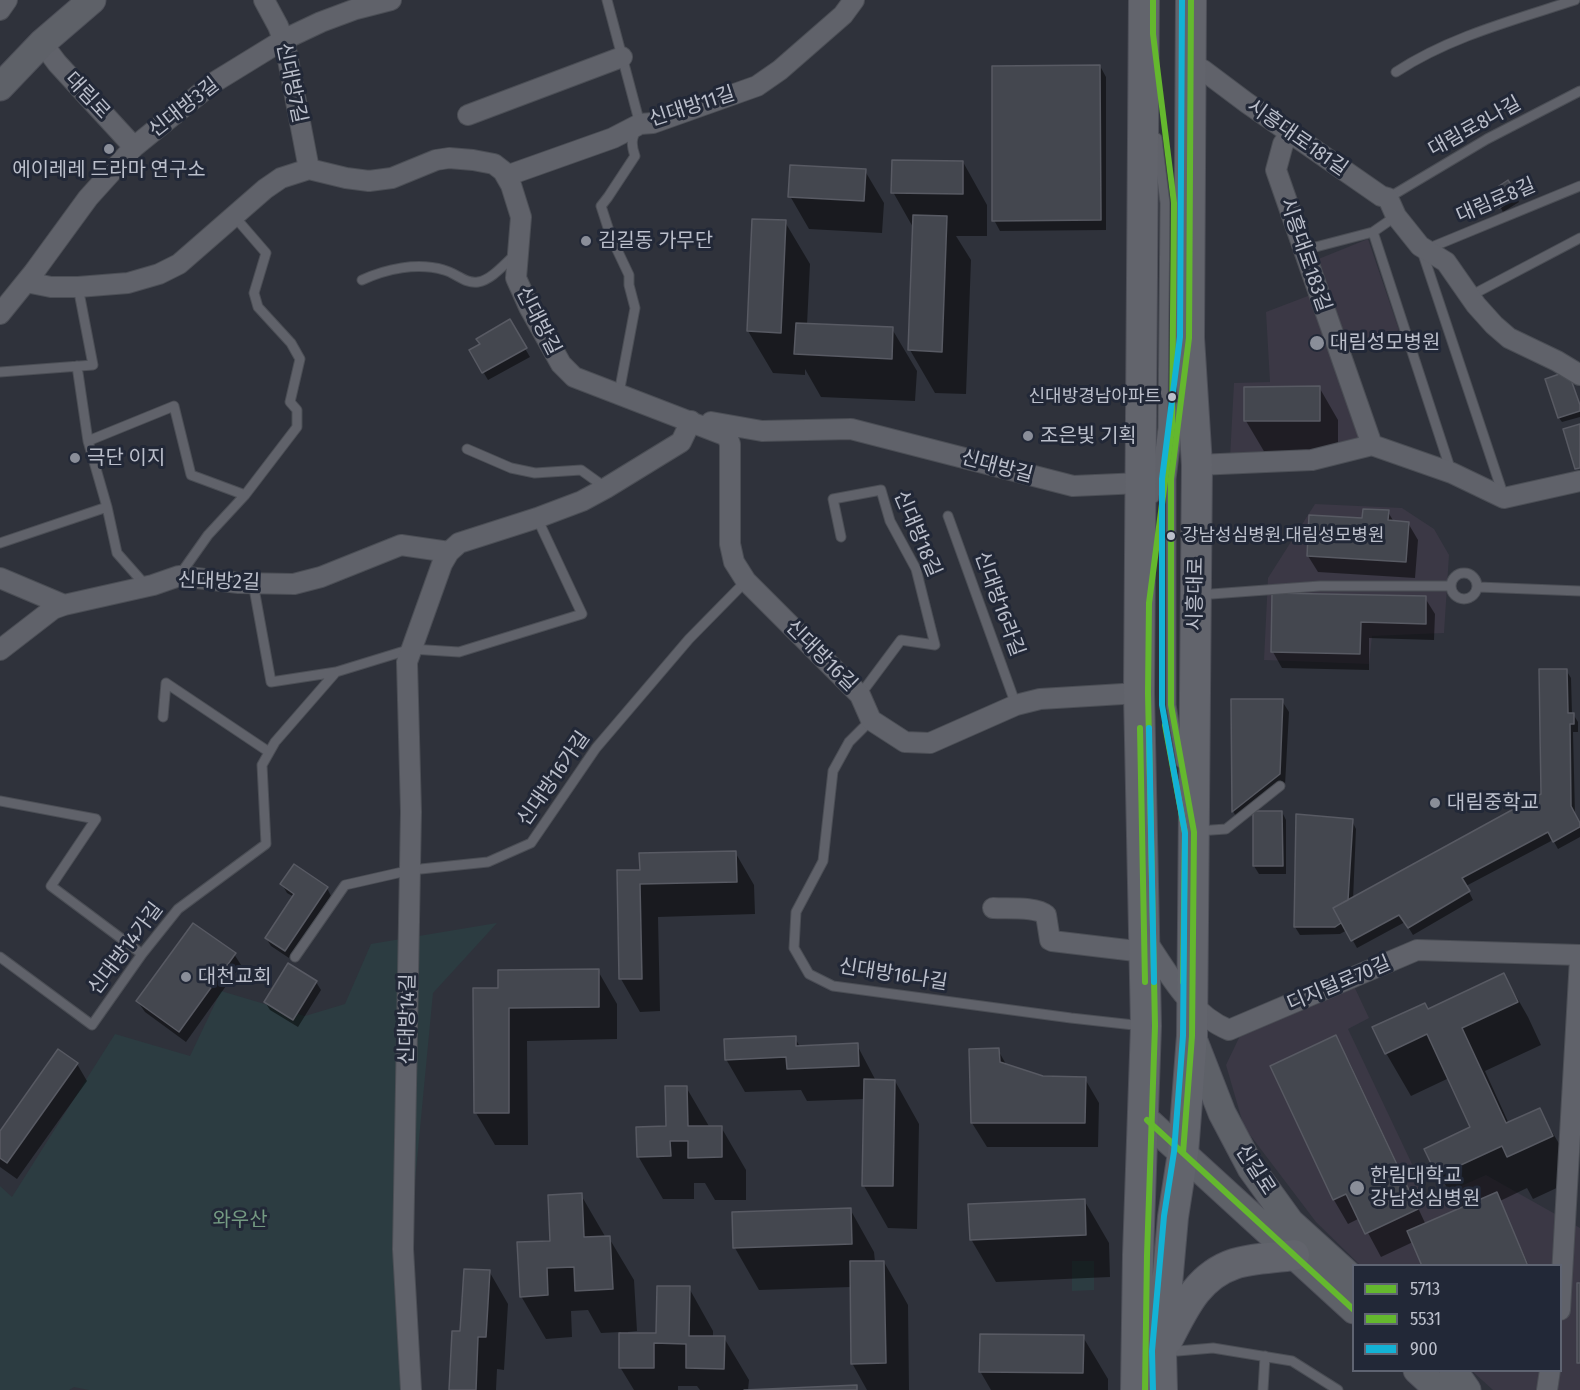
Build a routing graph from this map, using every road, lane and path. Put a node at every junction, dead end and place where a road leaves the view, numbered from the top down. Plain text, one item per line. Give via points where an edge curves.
1 (6, 0) edge
2 (92, 0) edge
3 (264, 0) edge
4 (391, 0) edge
5 (606, 0) edge
6 (854, 0) edge
7 (1144, 0) edge
8 (1191, 0) edge
9 (1575, 0) edge
10 (0, 10) edge
11 (1144, 35) junction
12 (283, 40) junction
13 (42, 43) junction
14 (622, 57) junction
15 (1191, 64) junction
16 (1396, 72) dead end
17 (0, 87) edge
18 (1580, 91) edge
19 (468, 115) dead end
20 (640, 124) junction
21 (1290, 134) junction
22 (134, 147) junction
23 (309, 169) junction
24 (506, 176) junction
25 (1580, 186) edge
26 (1392, 207) junction
27 (234, 216) junction
28 (1373, 232) junction
29 (1580, 238) edge
30 (1423, 248) junction
31 (1303, 250) junction
32 (517, 252) junction
33 (362, 280) dead end
34 (27, 282) junction
35 (78, 287) junction
36 (1470, 296) junction
37 (0, 314) edge
38 (1189, 338) junction
39 (77, 366) junction
40 (0, 372) edge
41 (1580, 375) edge
42 (619, 393) junction
43 (691, 422) junction
44 (88, 441) junction
45 (1372, 445) junction
46 (466, 448) dead end
47 (1197, 465) junction
48 (1452, 473) junction
49 (1580, 481) edge
50 (1141, 483) junction
51 (606, 488) junction
52 (245, 495) junction
53 (1504, 498) junction
54 (107, 507) junction
55 (948, 516) dead end
56 (537, 518) junction
57 (841, 537) dead end
58 (0, 543) edge
59 (449, 552) junction
60 (179, 576) junction
61 (0, 578) edge
62 (746, 581) junction
63 (253, 583) junction
64 (1451, 586) junction
65 (147, 587) junction
66 (1478, 587) junction
67 (1580, 591) edge
68 (1196, 595) junction
69 (1140, 602) junction
70 (64, 605) junction
71 (411, 649) junction
72 (0, 650) edge
73 (336, 672) junction
74 (1139, 693) junction
75 (860, 695) junction
76 (1016, 705) junction
77 (163, 717) dead end
78 (871, 720) junction
79 (269, 752) junction
80 (1280, 786) dead end
81 (0, 801) edge
82 (1194, 831) junction
83 (411, 870) junction
84 (993, 908) dead end
85 (1144, 944) junction
86 (142, 954) junction
87 (0, 957) edge
88 (294, 957) dead end
89 (1580, 957) edge
90 (1192, 1004) junction
91 (1146, 1026) junction
92 (1192, 1036) junction
93 (1143, 1117) junction
94 (1185, 1146) junction
95 (1280, 1228) dead end
96 (1303, 1249) junction
97 (1562, 1275) edge
98 (1352, 1279) edge
99 (1352, 1309) edge
100 (1161, 1352) junction
101 (1265, 1356) junction
102 (1418, 1372) edge
103 (1454, 1372) edge
104 (1550, 1372) edge
105 (411, 1390) edge
106 (1136, 1390) edge
107 (1162, 1390) edge
108 (1263, 1390) edge
109 (1338, 1390) edge
110 (1443, 1390) edge
111 (1467, 1390) edge
112 (1547, 1390) edge

1 - 10 street
2 - 13 main road
3 - 12 street, 신대방7길
4 - 12 street, 신대방3길 via 356,9
5 - 14 lane
6 - 20 street, 신대방11길 via 843,15 757,86 653,123
7 - 11 main road
8 - 15 main road, 시흥대로
9 - 16 lane via 1482,30
11 - 50 main road
11 - 69 lane via 1165,202 1164,429
12 - 22 street, 신대방3길 via 213,83
12 - 23 street, 신대방7길
13 - 17 main road
13 - 22 street, 대림로
14 - 19 street
14 - 20 lane
15 - 21 street, 시흥대로181길
15 - 38 main road, 시흥대로
18 - 26 lane, 대림로8나길 via 1487,139
20 - 24 street, 신대방11길 via 613,138
20 - 42 lane via 631,144 635,156 601,206 629,275 635,308
21 - 26 street, 시흥대로181길
21 - 31 street, 시흥대로183길 via 1276,170
22 - 34 street, 신대방3길 via 88,198
23 - 24 street via 369,181 392,178 449,158 494,164
23 - 27 street via 282,178
24 - 32 street, 신대방길 via 521,217
25 - 30 lane, 대림로8길
26 - 28 lane
26 - 30 street, 시흥대로181길
27 - 35 street via 179,264 159,274 128,283
27 - 52 lane via 266,253 254,293 258,307 291,343 300,359 290,402 297,410 297,427
28 - 31 lane
28 - 48 lane
29 - 36 lane
30 - 36 street, 시흥대로181길 via 1446,262
30 - 53 lane
31 - 45 street, 시흥대로183길
32 - 33 lane via 479,282 463,280 445,270 400,267
32 - 42 street, 신대방길 via 516,278 561,364 574,377
34 - 35 street
34 - 37 street
35 - 39 lane via 93,365
36 - 41 street, 시흥대로181길 via 1509,338
38 - 47 main road, 시흥대로
38 - 82 lane via 1171,479 1171,705
39 - 40 lane
39 - 44 lane
42 - 43 street, 신대방길
43 - 50 street, 신대방길 via 762,431 851,429 1073,486
43 - 51 street via 681,442
43 - 62 street, 신대방16길 via 727,435 730,544 734,562
44 - 52 lane via 174,406 191,475
44 - 54 lane
45 - 47 street via 1312,460
45 - 48 street
46 - 51 lane via 511,468 535,473 581,470
47 - 68 main road, 시흥대로
48 - 53 street
49 - 53 street
50 - 69 main road
51 - 56 street
52 - 60 lane via 208,535
54 - 58 lane
54 - 65 lane via 117,553
55 - 76 lane, 신대방16라길
56 - 59 street via 459,543
56 - 71 lane via 582,614 459,652
57 - 75 lane, 신대방18길 via 833,499 881,490 890,521 916,569 935,645 901,640
59 - 63 street, 신대방2길 via 401,545 294,584
59 - 71 street, 신대방14길
60 - 63 street, 신대방2길
60 - 65 street, 신대방2길
61 - 70 street
62 - 75 street, 신대방16길
62 - 83 lane, 신대방16가길 via 689,639 596,747 531,843 488,862
63 - 73 lane via 271,682
64 - 66 lane via 1454,595 1465,600
64 - 66 lane via 1454,578 1466,573 1474,577
64 - 68 lane via 1320,586
65 - 70 street, 신대방2길
66 - 67 lane
68 - 82 main road, 시흥대로
69 - 74 main road
70 - 72 street, 신대방2길 via 53,609
71 - 73 lane
71 - 83 street, 신대방14길 via 407,662
73 - 79 lane, 신대방14가길
74 - 76 street via 1040,699
74 - 85 main road
75 - 78 street, 신대방16길
76 - 78 street via 930,743 905,742
77 - 79 lane via 166,683
78 - 91 lane, 신대방16나길 via 849,742 833,771 823,861 796,912 794,948 808,974 833,986
79 - 86 lane, 신대방14가길 via 262,765 266,844 178,909
80 - 82 lane via 1226,829
81 - 86 lane via 96,819 51,886
82 - 90 main road, 시흥대로
83 - 88 lane, 신대방16가길 via 345,885
83 - 105 street, 신대방14길 via 403,1249
84 - 85 street via 1044,912 1052,941
85 - 90 street, 디지털로70길
85 - 91 main road
86 - 87 lane, 신대방14가길 via 92,1025
89 - 90 street, 디지털로70길 via 1417,950 1229,1030 1210,1021
89 - 97 street
90 - 92 main road, 시흥대로
91 - 93 main road
92 - 94 main road, 시흥대로
92 - 96 main road, 신길로 via 1222,1113 1251,1168 1290,1222
93 - 94 main road, 신길로
93 - 106 main road
94 - 96 main road, 신길로
94 - 100 main road, 시흥대로 via 1173,1217
95 - 96 lane
96 - 98 main road, 신길로
96 - 99 main road, 신길로
96 - 100 main road via 1215,1272 1188,1300
100 - 101 lane via 1213,1348
100 - 107 main road, 시흥대로
101 - 108 lane
101 - 109 lane via 1292,1361
102 - 110 main road
103 - 111 main road
104 - 112 street

